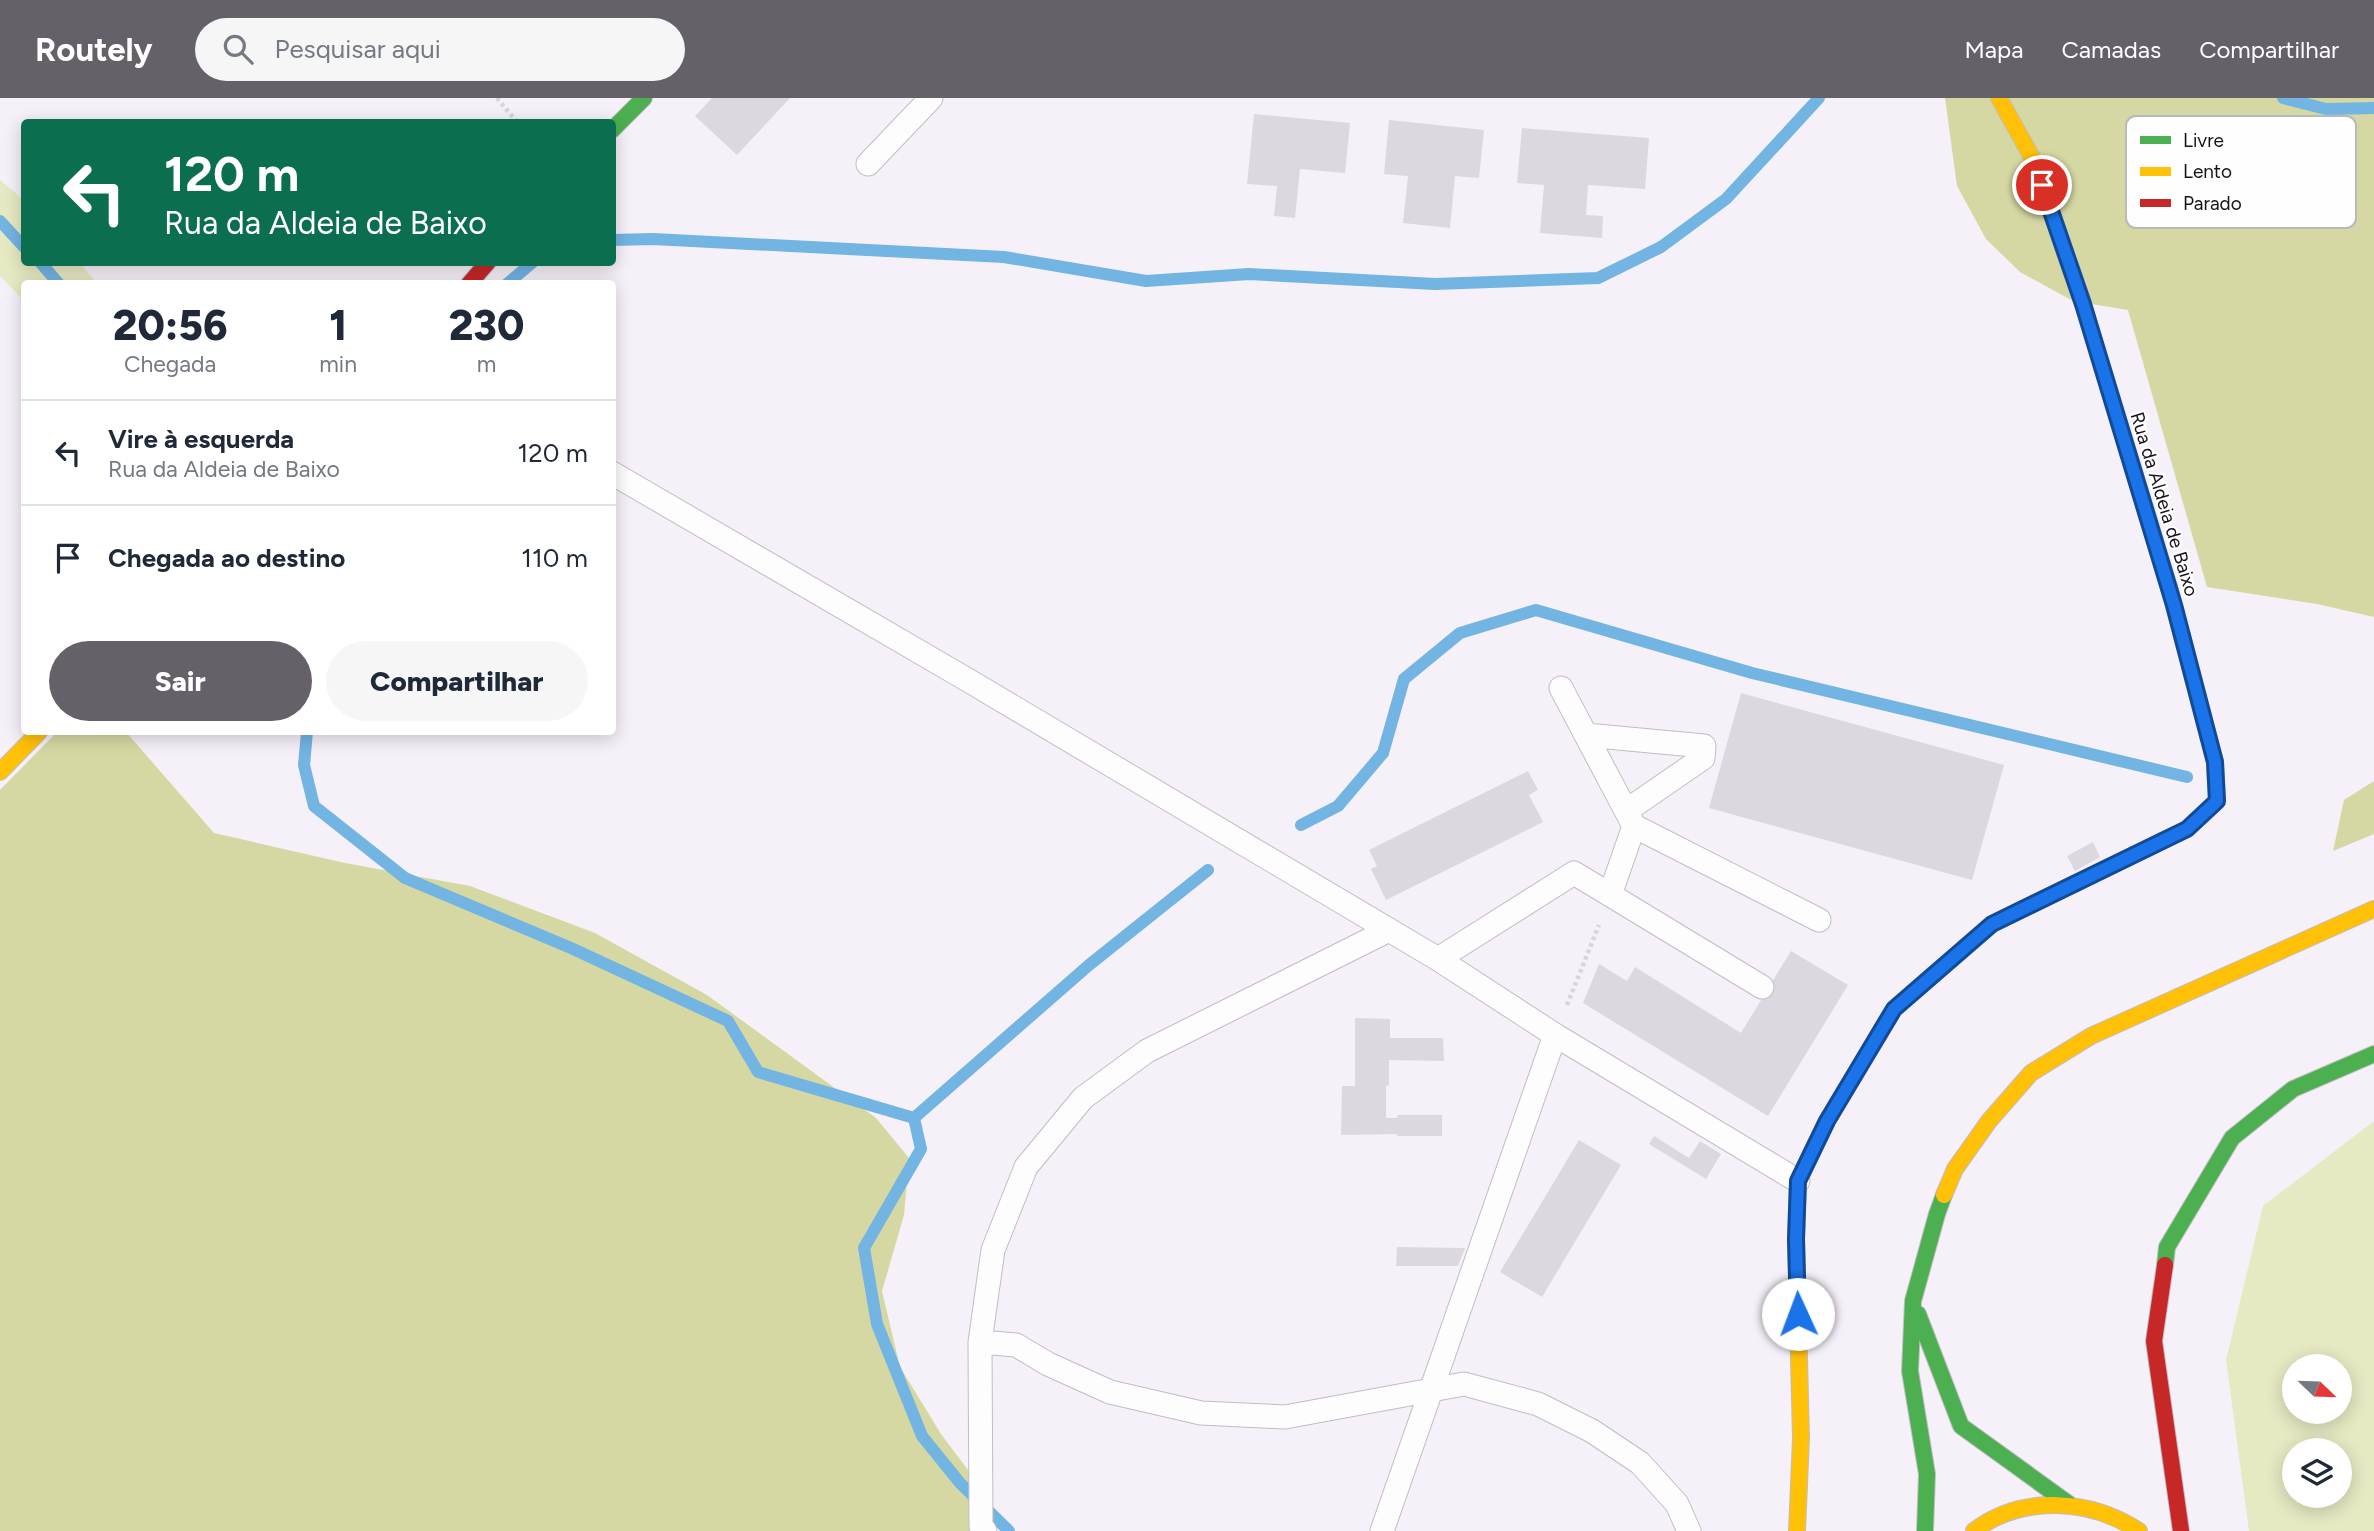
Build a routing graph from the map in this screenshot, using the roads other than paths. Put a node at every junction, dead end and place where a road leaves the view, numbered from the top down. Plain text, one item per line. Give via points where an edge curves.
1 (644, 98) edge
2 (930, 98) edge
3 (1998, 98) edge
4 (616, 126) edge
5 (868, 164) dead end
6 (485, 266) edge
7 (472, 280) edge
8 (616, 475) edge
9 (1561, 688) dead end
10 (36, 735) edge
11 (1586, 735) junction
12 (0, 772) edge
13 (1630, 819) junction
14 (1610, 895) junction
15 (2374, 909) edge
16 (1819, 920) dead end
17 (1389, 930) junction
18 (1438, 959) junction
19 (1762, 987) dead end
20 (1555, 1035) junction
21 (2374, 1055) edge
22 (1798, 1181) junction
23 (1913, 1301) junction
24 (980, 1342) junction
25 (1432, 1389) junction
26 (2069, 1504) junction
27 (983, 1529) edge
28 (1382, 1531) edge
29 (1689, 1531) edge
30 (1797, 1531) edge
31 (1925, 1531) edge
32 (1974, 1531) edge
33 (2139, 1531) edge
34 (2181, 1531) edge

1 - 4 main road
2 - 5 lane
3 - 22 main road, Rua da Aldeia de Baixo via 2034,162 2083,304 2174,605 2215,762 2217,801 2187,829 1992,924 1894,1009 1827,1121
6 - 7 main road
8 - 17 lane
9 - 11 lane
10 - 12 main road
11 - 13 lane
11 - 13 lane via 1704,746 1703,758
13 - 14 lane
13 - 16 lane
14 - 18 lane via 1574,873
14 - 19 lane
15 - 23 main road via 2091,1036 2031,1073 1955,1169 1937,1214
17 - 18 lane
17 - 24 lane via 1147,1051 1083,1098 1026,1167 993,1250
18 - 20 lane
20 - 22 lane
20 - 25 lane
21 - 34 main road via 2293,1089 2232,1138 2167,1247 2154,1341
22 - 30 main road, Rua da Aldeia de Baixo via 1801,1438
23 - 26 main road via 1961,1426
23 - 31 main road via 1910,1371 1927,1474
24 - 25 lane via 1016,1345 1110,1392 1201,1413 1285,1417
24 - 27 lane
25 - 28 lane
25 - 29 lane via 1464,1384 1538,1404 1592,1430 1640,1463 1677,1503
26 - 32 main road via 2025,1507
26 - 33 main road via 2119,1517

